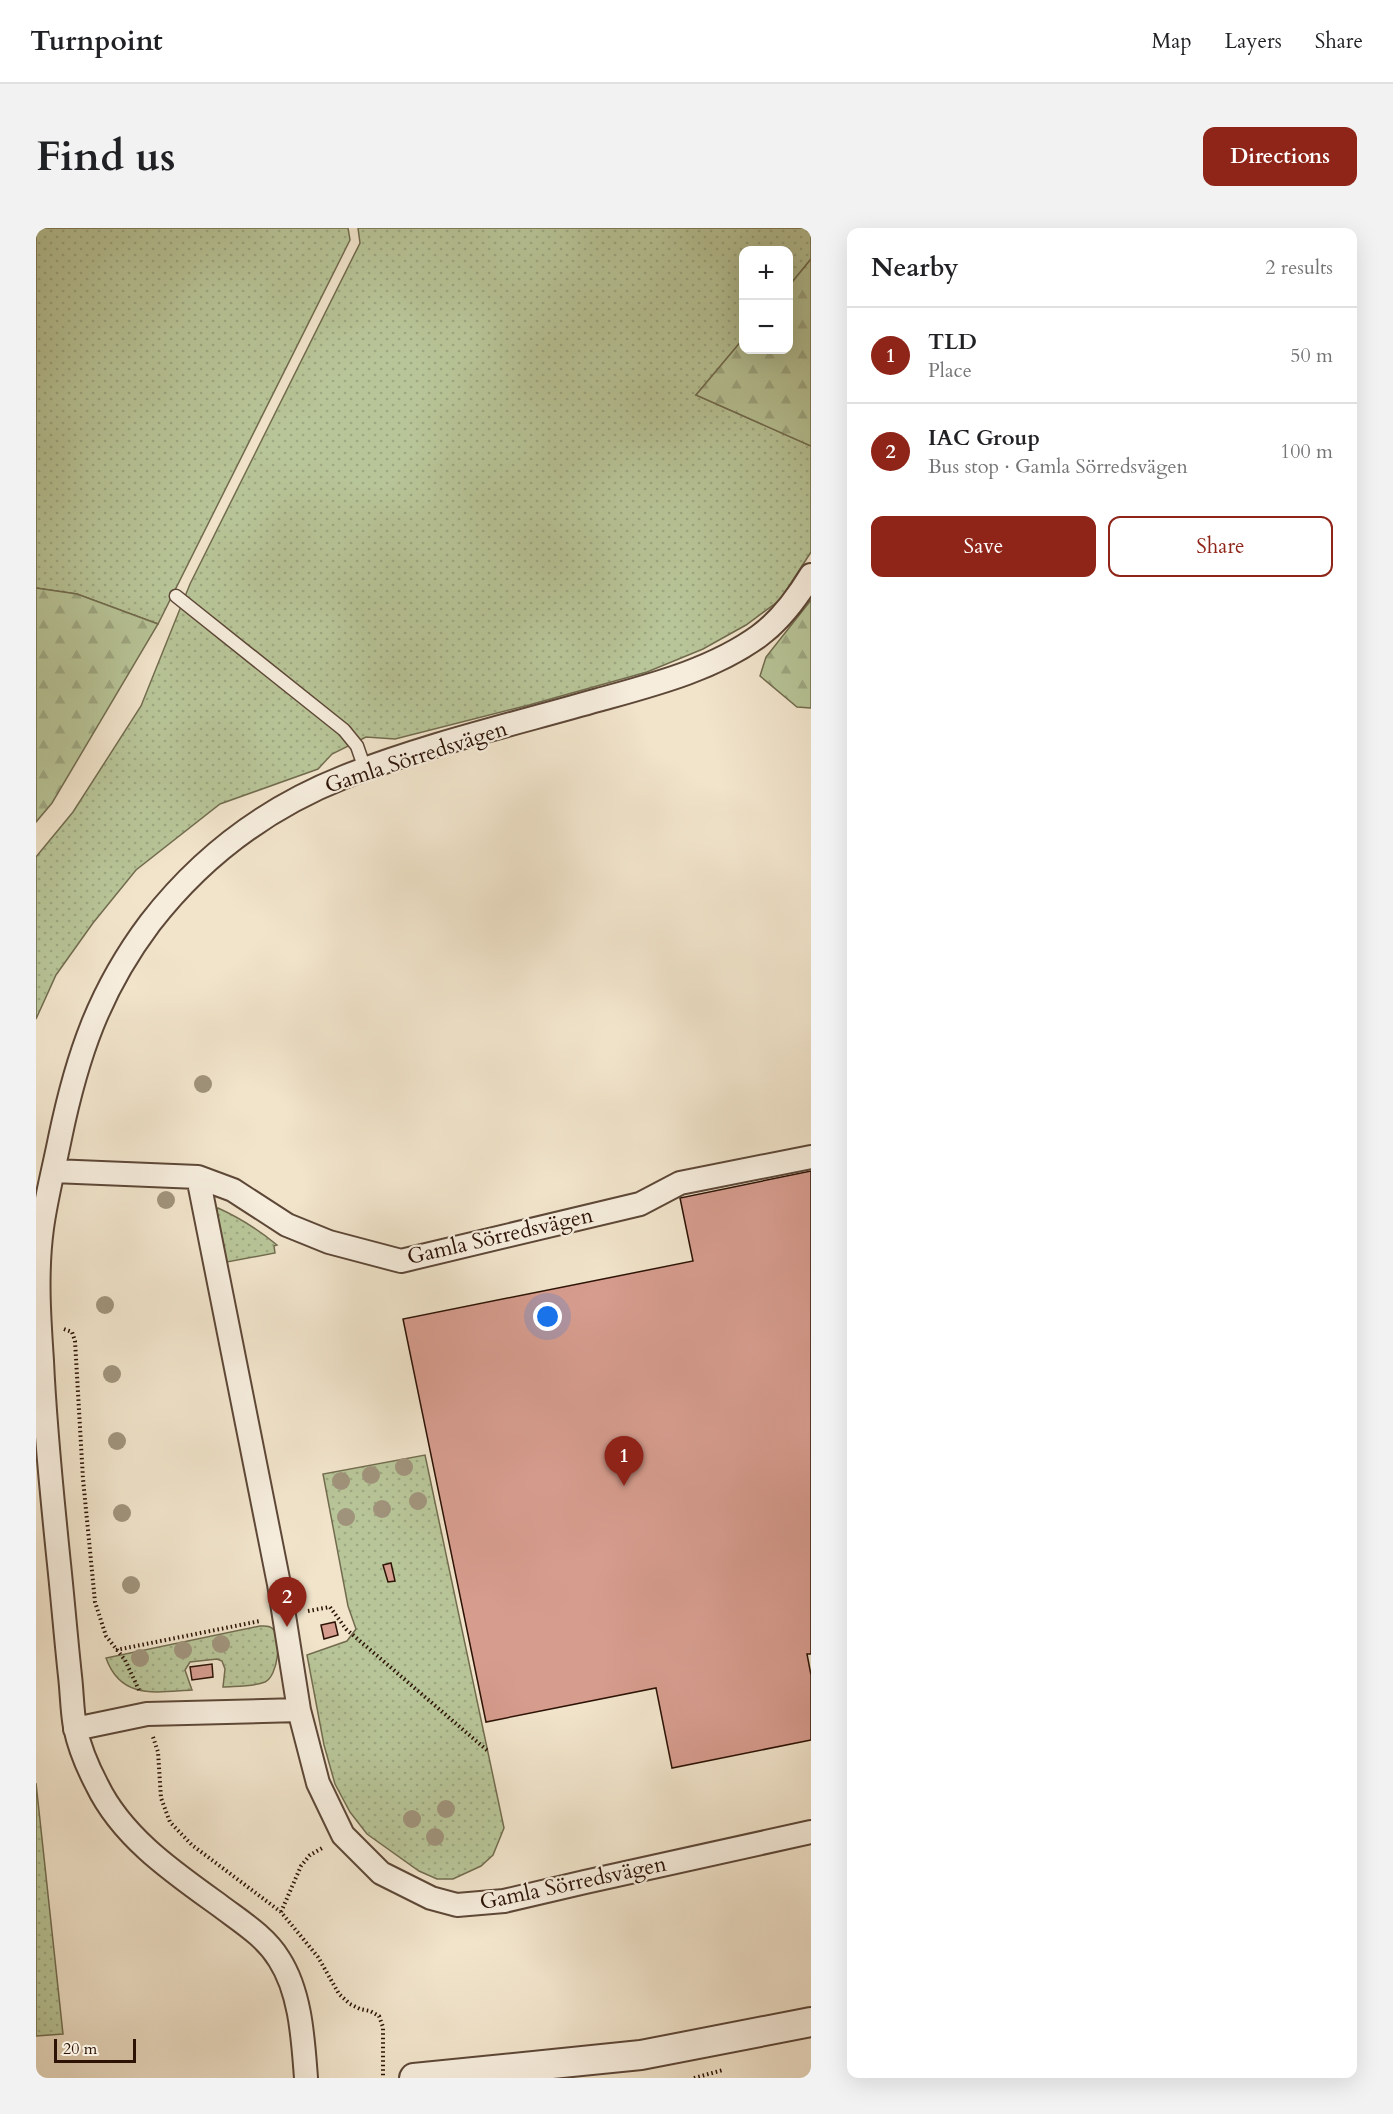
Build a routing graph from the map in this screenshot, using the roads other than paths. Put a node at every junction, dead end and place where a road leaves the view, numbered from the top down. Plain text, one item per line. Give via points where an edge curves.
1 (811, 574) edge
2 (176, 596) dead end
3 (366, 769) junction
4 (811, 1157) edge
5 (53, 1171) junction
6 (198, 1177) junction
7 (41, 1433) edge
8 (299, 1710) junction
9 (75, 1729) junction
10 (811, 1832) edge
11 (811, 2022) edge
12 (306, 2078) edge
13 (414, 2078) edge

1 - 3 street, Gamla Sörredsvägen via 794,603 770,628 748,644 706,664 652,685
2 - 3 lane via 344,730 357,746
3 - 5 street, Gamla Sörredsvägen via 309,792 245,830 195,873 154,918 113,980 83,1047
4 - 6 street, Gamla Sörredsvägen via 680,1183 640,1204 401,1261 287,1226 233,1190
5 - 6 street, Gamla Sörredsvägen
5 - 7 street, Gamla Sörredsvägen via 42,1230 38,1311
6 - 8 street, Gamla Sörredsvägen via 279,1584
7 - 9 street, Gamla Sörredsvägen
8 - 9 street via 147,1714
8 - 10 street, Gamla Sörredsvägen via 318,1784 343,1835 381,1873 431,1898 458,1905 504,1901
9 - 12 street, Gamla Sörredsvägen via 97,1787 127,1831 183,1880 254,1931 279,1959 293,1990
11 - 13 street via 641,2055

